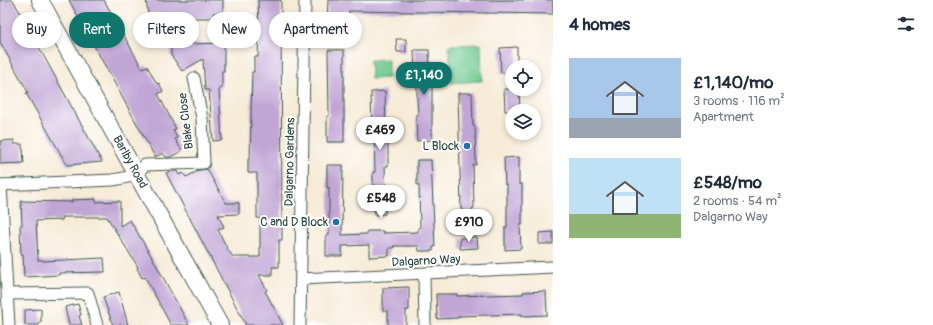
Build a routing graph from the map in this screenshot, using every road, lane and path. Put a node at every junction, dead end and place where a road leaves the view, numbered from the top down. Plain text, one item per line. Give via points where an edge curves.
1 (40, 0) edge
2 (305, 0) edge
3 (194, 78) dead end
4 (136, 174) junction
5 (1, 185) edge
6 (553, 267) edge
7 (424, 274) junction
8 (301, 279) junction
9 (8, 294) junction
10 (9, 325) edge
11 (97, 325) edge
12 (220, 325) edge
13 (300, 325) edge
14 (425, 325) edge

1 - 4 street, Barlby Road
2 - 8 street, Dalgarno Gardens
3 - 4 street, Blake Close via 202,118 204,163 145,165
4 - 5 street via 113,180
4 - 12 street, Barlby Road
5 - 9 street
6 - 7 street, Dalgarno Way
7 - 8 street, Dalgarno Way
7 - 14 street
8 - 13 street, Dalgarno Gardens
9 - 10 street
9 - 11 street via 88,293

